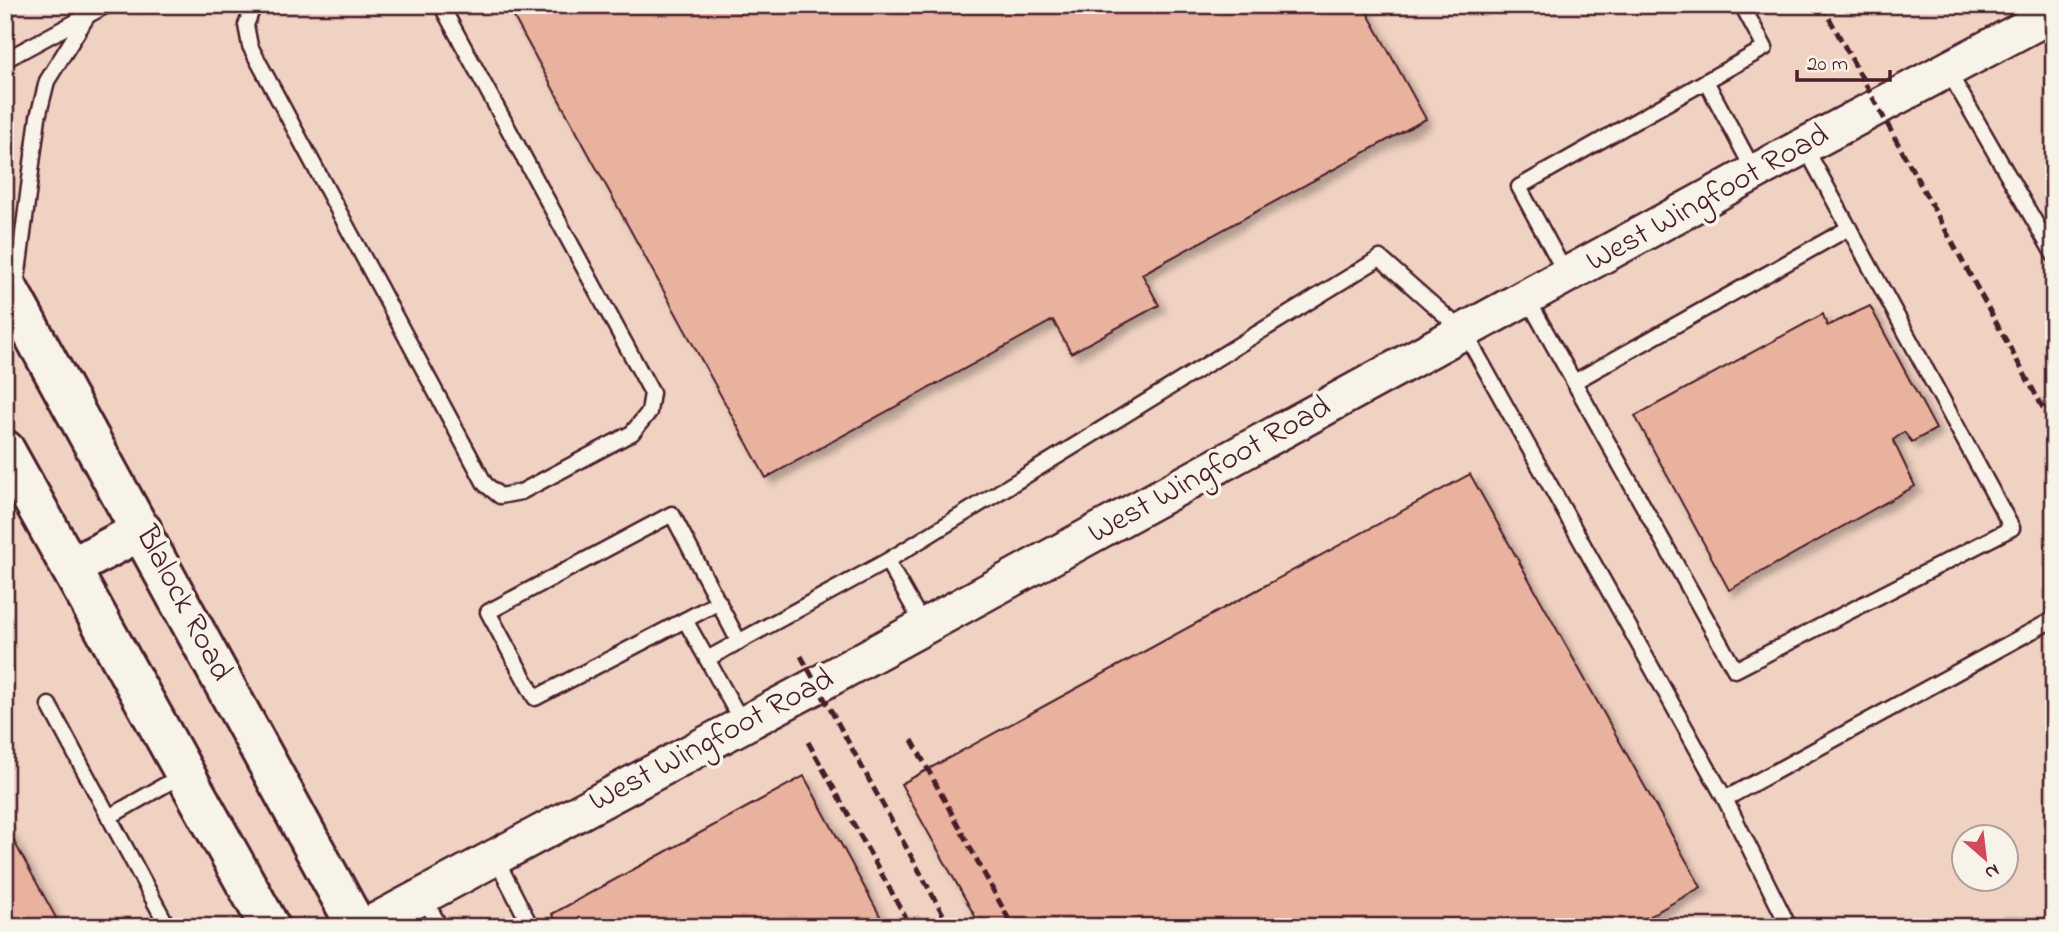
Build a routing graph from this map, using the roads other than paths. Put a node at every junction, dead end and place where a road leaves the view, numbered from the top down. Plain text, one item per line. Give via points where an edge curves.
1 (107, 5) edge
2 (254, 5) edge
3 (441, 5) edge
4 (1742, 5) edge
5 (2054, 13) edge
6 (88, 15) junction
7 (5, 60) edge
8 (1948, 69) junction
9 (1706, 81) junction
10 (1804, 146) junction
11 (1755, 172) junction
12 (1849, 228) junction
13 (2054, 255) edge
14 (1567, 276) junction
15 (10, 291) edge
16 (1527, 298) junction
17 (1465, 333) junction
18 (1574, 382) junction
19 (5, 450) edge
20 (142, 530) junction
21 (887, 561) junction
22 (71, 568) junction
23 (719, 602) junction
24 (2054, 619) edge
25 (685, 620) junction
26 (924, 627) junction
27 (739, 642) junction
28 (707, 659) junction
29 (49, 705) dead end
30 (744, 724) junction
31 (185, 774) junction
32 (1726, 799) junction
33 (109, 817) junction
34 (495, 858) junction
35 (423, 896) junction
36 (169, 927) edge
37 (270, 927) edge
38 (357, 927) edge
39 (365, 927) edge
40 (440, 927) edge
41 (531, 927) edge
42 (1789, 927) edge

1 - 6 lane
2 - 3 lane via 246,25 250,46 485,484 500,496 522,492 632,433 649,412 652,393
4 - 9 lane via 1765,48
5 - 8 street, West Wingfoot Road
6 - 7 lane
6 - 15 lane via 47,81 37,117
8 - 10 street, West Wingfoot Road
8 - 13 lane
9 - 11 lane
9 - 14 lane via 1519,187
10 - 11 street, West Wingfoot Road
10 - 12 lane
11 - 14 street, West Wingfoot Road
12 - 18 lane
12 - 18 lane via 2012,528 1735,670
14 - 16 street, West Wingfoot Road
15 - 20 main road, Blalock Road
16 - 17 street, West Wingfoot Road
16 - 18 lane
17 - 21 lane via 1380,258
17 - 26 street, West Wingfoot Road
17 - 32 lane
19 - 22 main road
20 - 22 main road
20 - 38 main road, Blalock Road
21 - 26 lane
21 - 27 lane
22 - 31 main road
23 - 25 lane
23 - 25 lane via 672,514 488,612 535,698
23 - 27 lane
24 - 32 lane
25 - 28 lane
26 - 30 street, West Wingfoot Road
27 - 28 lane
28 - 30 lane
29 - 33 lane
30 - 34 street, West Wingfoot Road
31 - 33 lane
31 - 37 main road
32 - 42 lane
33 - 36 lane
34 - 35 street, West Wingfoot Road
34 - 41 lane
35 - 39 street, West Wingfoot Road
35 - 40 lane

